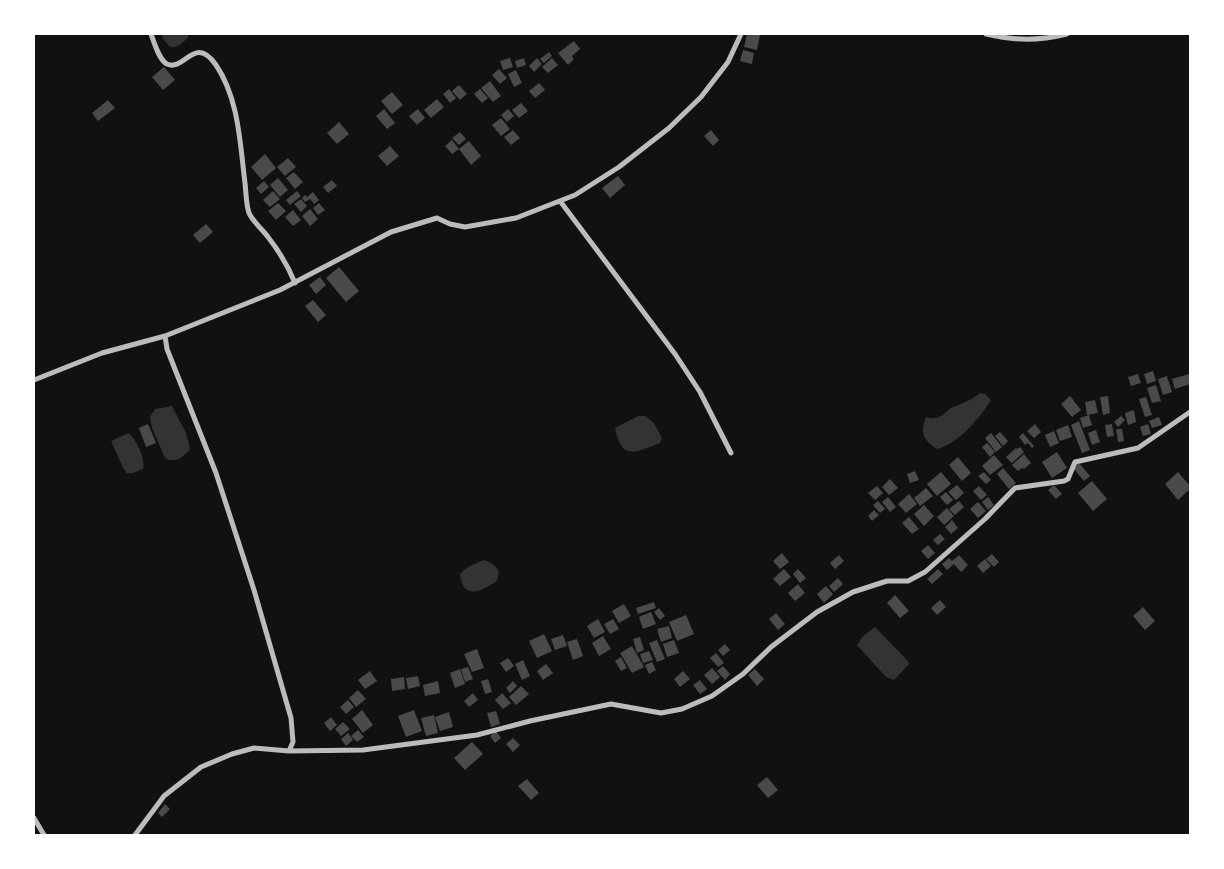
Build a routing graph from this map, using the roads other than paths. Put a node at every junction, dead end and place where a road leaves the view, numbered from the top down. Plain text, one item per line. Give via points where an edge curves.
1 (151, 34) edge
2 (986, 34) edge
3 (1067, 34) edge
4 (738, 35) edge
5 (560, 200) junction
6 (295, 283) junction
7 (164, 336) junction
8 (34, 380) edge
9 (1190, 412) edge
10 (731, 453) dead end
11 (289, 751) junction
12 (34, 818) edge
13 (44, 835) edge
14 (135, 835) edge

1 - 6 street via 167,64 201,52 221,74 231,95 236,118 249,212 279,252
2 - 3 street via 1019,39 1045,39
4 - 5 street via 728,62 701,97 669,128 619,167 575,195
5 - 6 street via 516,218 465,226 437,218 390,232
5 - 10 street via 648,314 700,392
6 - 7 street
7 - 8 street via 102,353
7 - 11 street via 182,391 216,473 251,582 291,718 293,742
9 - 11 street via 1138,448 1075,462 1064,481 1015,488 925,572 908,581 887,581 853,592 817,612 712,696 682,709 661,713 611,704 476,735 363,750
11 - 14 street via 254,748 201,767 164,796
12 - 13 street

